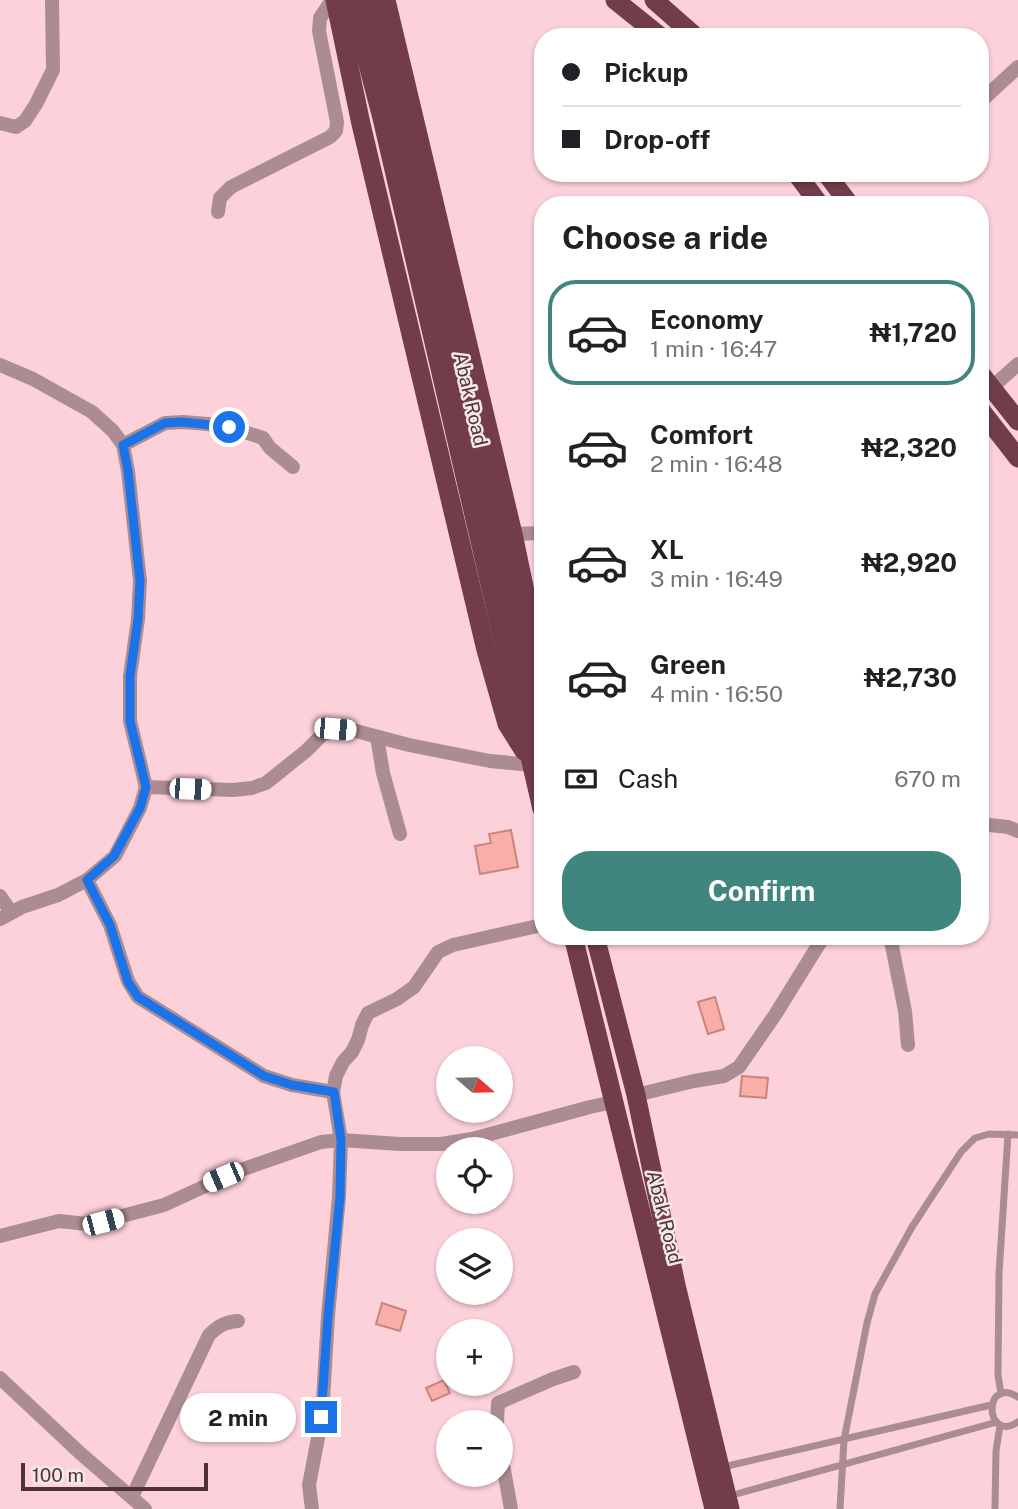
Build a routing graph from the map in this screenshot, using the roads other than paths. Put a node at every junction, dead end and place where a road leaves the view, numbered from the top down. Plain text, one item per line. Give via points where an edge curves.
1 (52, 0) edge
2 (334, 0) edge
3 (351, 0) edge
4 (370, 0) edge
5 (386, 0) edge
6 (615, 0) edge
7 (653, 0) edge
8 (650, 28) edge
9 (686, 28) edge
10 (1018, 67) edge
11 (989, 94) edge
12 (0, 123) edge
13 (218, 212) dead end
14 (0, 365) edge
15 (1018, 365) edge
16 (989, 390) edge
17 (989, 396) edge
18 (989, 421) edge
19 (1018, 421) edge
20 (123, 445) junction
21 (1018, 458) edge
22 (293, 467) dead end
23 (534, 533) edge
24 (513, 534) junction
25 (534, 634) edge
26 (534, 698) edge
27 (377, 737) junction
28 (532, 765) junction
29 (534, 774) edge
30 (146, 787) junction
31 (989, 825) edge
32 (1018, 831) edge
33 (400, 834) dead end
34 (87, 880) junction
35 (0, 896) edge
36 (6, 916) edge
37 (534, 927) edge
38 (575, 945) edge
39 (596, 945) edge
40 (818, 945) edge
41 (892, 945) edge
42 (908, 1045) dead end
43 (334, 1092) junction
44 (636, 1095) junction
45 (613, 1102) junction
46 (1008, 1135) junction
47 (1018, 1135) edge
48 (341, 1140) junction
49 (0, 1236) edge
50 (238, 1321) dead end
51 (574, 1372) dead end
52 (0, 1378) edge
53 (1001, 1394) junction
54 (1018, 1397) edge
55 (991, 1405) junction
56 (498, 1410) edge
57 (1018, 1422) edge
58 (998, 1423) junction
59 (844, 1440) junction
60 (842, 1465) junction
61 (713, 1470) junction
62 (507, 1487) edge
63 (132, 1497) junction
64 (721, 1504) edge
65 (145, 1509) edge
66 (312, 1509) edge
67 (511, 1509) edge
68 (840, 1509) edge
69 (995, 1509) edge

1 - 12 street via 53,70 25,121 16,127
2 - 13 street via 320,18 319,30 337,121 335,131 231,187 220,198
2 - 28 highway via 486,650 507,724
3 - 28 highway, Abak Road via 383,118
4 - 26 highway, Abak Road
5 - 24 highway
6 - 8 highway
7 - 9 highway
10 - 11 street
14 - 20 street via 92,412
15 - 16 street
17 - 19 highway
18 - 21 highway
20 - 22 street via 165,423 208,424 263,438
20 - 30 street via 140,581 130,721
23 - 24 street
24 - 25 highway
27 - 28 street via 489,761
27 - 30 street via 335,729 322,734 266,783 252,788
27 - 33 street
28 - 29 highway, Abak Road
30 - 34 street via 114,856
31 - 32 street
34 - 36 street
34 - 43 street via 138,997 264,1076
35 - 36 street
37 - 43 street via 438,952 414,987 368,1013 352,1052 342,1062
38 - 45 highway, Abak Road
39 - 44 highway, Abak Road
40 - 44 street via 739,1066 724,1076
41 - 42 street
43 - 48 street
44 - 61 highway, Abak Road
45 - 48 street via 441,1144
45 - 61 highway, Abak Road
46 - 47 lane
46 - 53 lane via 999,1274
46 - 59 lane via 989,1133 975,1138 961,1152 875,1294
48 - 49 street via 321,1142 238,1171 164,1205 103,1222 60,1221
48 - 66 street via 321,1417 309,1485
50 - 63 street via 227,1322 209,1335
51 - 56 street via 498,1403
52 - 63 street
53 - 54 lane
53 - 55 lane
55 - 58 lane
55 - 59 lane
57 - 58 lane
58 - 60 lane
58 - 69 lane
59 - 60 lane
59 - 61 lane
60 - 64 lane
60 - 68 lane
61 - 64 highway, Abak Road
62 - 67 street
63 - 65 street

